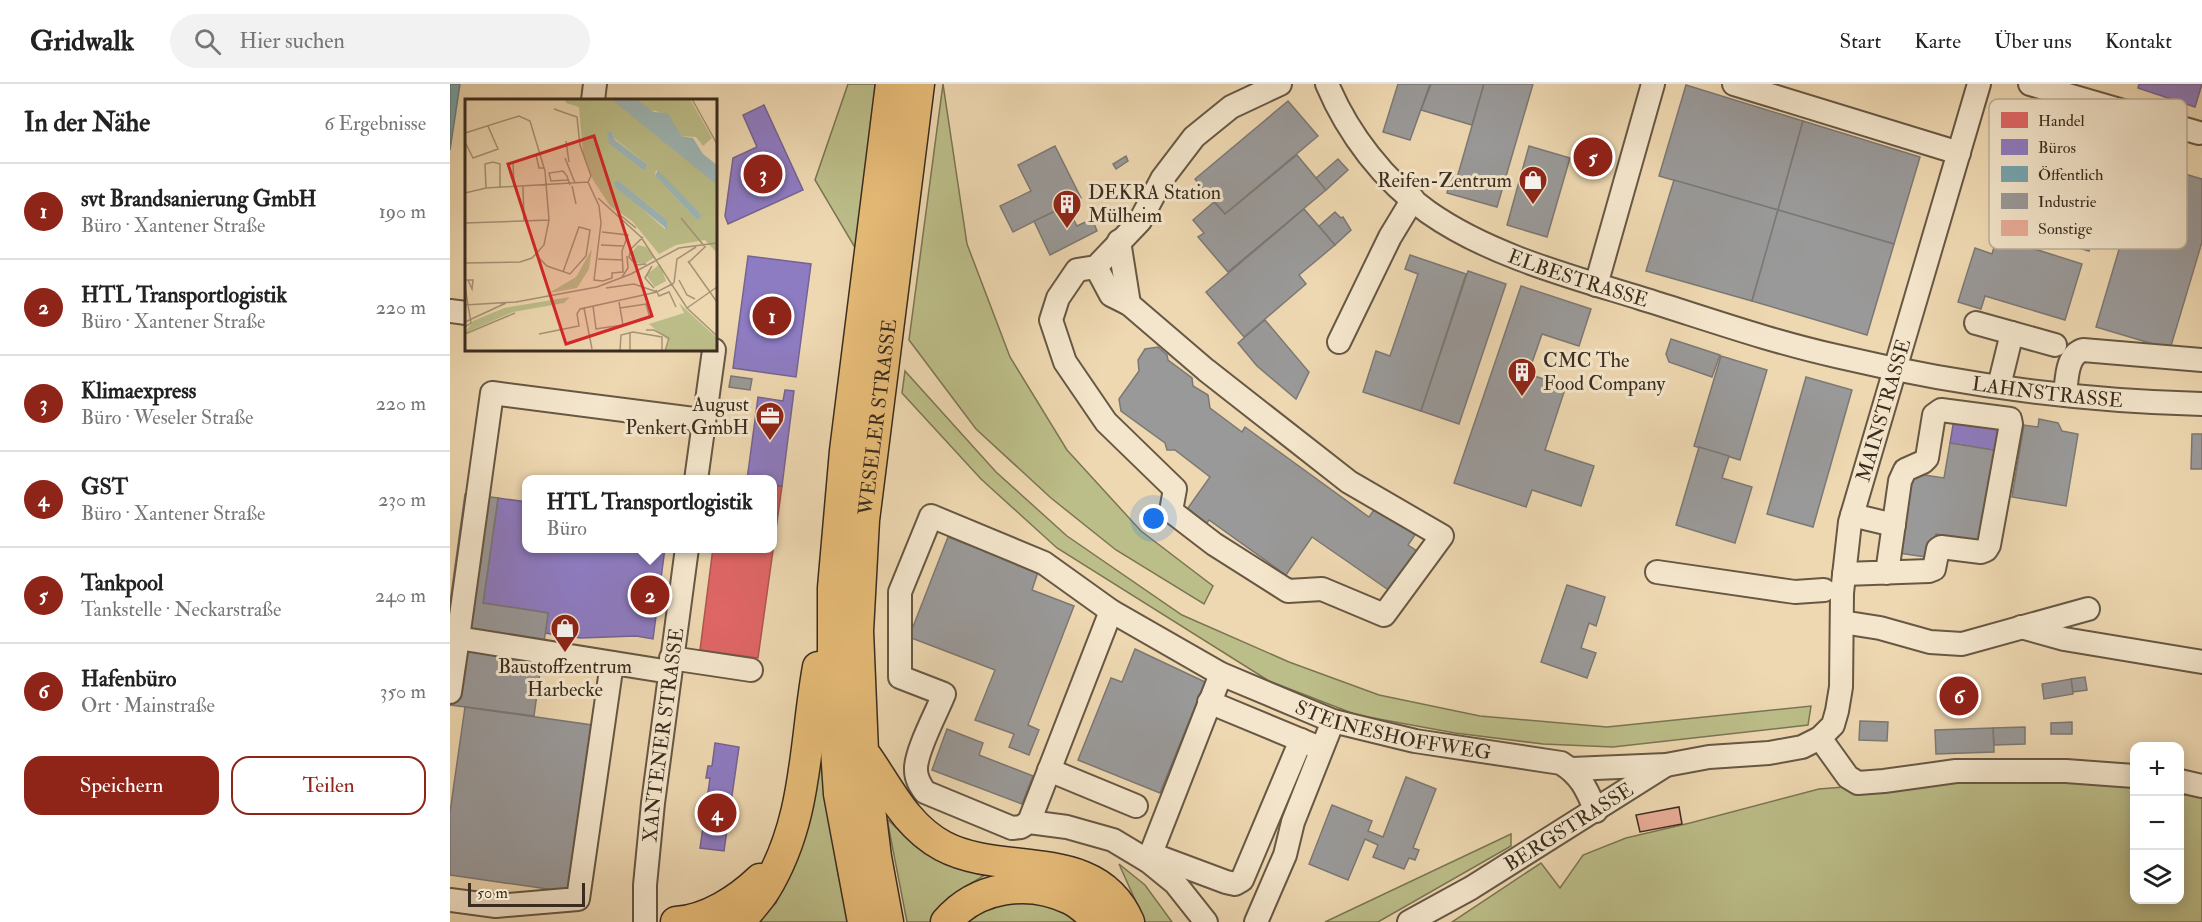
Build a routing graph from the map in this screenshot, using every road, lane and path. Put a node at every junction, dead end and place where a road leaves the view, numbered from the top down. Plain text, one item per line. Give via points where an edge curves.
1 (595, 84) edge
2 (891, 84) edge
3 (919, 84) edge
4 (1280, 84) edge
5 (1327, 84) edge
6 (1653, 84) edge
7 (1734, 84) edge
8 (1979, 84) edge
9 (2030, 84) edge
10 (593, 99) edge
11 (2082, 99) edge
12 (2187, 130) edge
13 (2199, 133) dead end
14 (1959, 153) junction
15 (1413, 199) junction
16 (1119, 241) junction
17 (1096, 267) junction
18 (1596, 285) junction
19 (1129, 304) junction
20 (450, 311) edge
21 (465, 313) edge
22 (1976, 323) dead end
23 (2012, 333) junction
24 (1339, 342) dead end
25 (2055, 345) dead end
26 (714, 351) edge
27 (2202, 360) edge
28 (1894, 370) junction
29 (2008, 387) junction
30 (2065, 394) junction
31 (2202, 404) edge
32 (2010, 419) junction
33 (703, 429) junction
34 (697, 475) edge
35 (1852, 515) junction
36 (1894, 525) junction
37 (686, 553) edge
38 (1657, 572) dead end
39 (1887, 573) junction
40 (1844, 574) junction
41 (833, 588) junction
42 (1824, 591) dead end
43 (2088, 609) dead end
44 (1111, 610) junction
45 (1842, 622) junction
46 (2021, 627) junction
47 (458, 638) junction
48 (2202, 662) edge
49 (612, 663) junction
50 (670, 665) junction
51 (751, 670) dead end
52 (1221, 674) junction
53 (450, 692) edge
54 (1209, 702) junction
55 (1333, 721) junction
56 (1820, 738) junction
57 (1301, 740) junction
58 (1322, 749) junction
59 (863, 752) junction
60 (1666, 765) junction
61 (1572, 769) junction
62 (1049, 770) junction
63 (2130, 776) edge
64 (2184, 782) edge
65 (2202, 786) edge
66 (1136, 806) dead end
67 (1596, 811) junction
68 (1029, 822) junction
69 (783, 856) junction
70 (1149, 857) junction
71 (1471, 888) junction
72 (450, 900) edge
73 (645, 922) edge
74 (675, 922) edge
75 (739, 922) edge
76 (863, 922) edge
77 (888, 922) edge
78 (946, 922) edge
79 (1099, 922) edge
80 (1129, 922) edge
81 (1206, 922) edge
82 (1256, 922) edge
83 (1409, 922) edge
84 (1434, 922) edge

1 - 10 street
2 - 41 main road, WESELER STRASSE via 845,451
3 - 59 main road, WESELER STRASSE via 864,520 858,631
4 - 16 street via 1231,107 1194,137 1162,179 1140,221
5 - 15 street, ELBESTRASSE via 1358,142
6 - 18 street
7 - 14 street
8 - 14 street, MAINSTRASSE
9 - 11 street
12 - 13 street
14 - 28 street, MAINSTRASSE
15 - 18 street, ELBESTRASSE via 1469,237
15 - 24 street
16 - 17 street
16 - 19 street
17 - 19 street via 1111,295
17 - 19 street via 1077,270 1058,298 1051,320 1065,362 1106,422 1175,489 1171,511 1288,591 1322,589 1384,615 1442,536 1349,482
18 - 28 street, ELBESTRASSE via 1777,341
20 - 21 street
22 - 23 street
23 - 25 street
23 - 29 street
26 - 33 street
27 - 30 street via 2078,351 2070,361
28 - 29 street, LAHNSTRASSE
28 - 35 street, MAINSTRASSE
29 - 30 street, LAHNSTRASSE
29 - 32 street
30 - 31 street, LAHNSTRASSE
32 - 36 street via 1941,410 1934,415 1927,458 1905,470 1900,481
32 - 39 street via 1986,550 1941,547 1934,569
33 - 34 street
33 - 47 street via 694,419 492,393
35 - 36 street
35 - 40 street, MAINSTRASSE
36 - 39 street
37 - 50 street, XANTENER STRASSE
38 - 42 street via 1795,592
39 - 40 street
40 - 45 street, MAINSTRASSE
41 - 69 main road via 795,826
41 - 76 main road via 833,704 839,794
43 - 46 street
44 - 52 street, STEINESHOFFWEG
44 - 62 street
44 - 68 street, STEINESHOFFWEG via 1044,563 931,516 900,592 900,677 944,694 918,758 919,783 925,792 1012,828
45 - 46 street via 1930,642 1962,644
45 - 56 street, MAINSTRASSE via 1837,711 1833,725
46 - 48 street via 2064,639
47 - 49 street
47 - 53 street
49 - 50 street
49 - 72 street via 578,899 496,906
50 - 51 street
50 - 73 street, XANTENER STRASSE via 645,885
52 - 54 street
52 - 55 street, STEINESHOFFWEG
54 - 57 street
54 - 70 street
55 - 58 street
55 - 61 street, STEINESHOFFWEG via 1414,741 1561,763
56 - 60 street, STEINESHOFFWEG via 1791,749
56 - 63 street via 1848,777 1858,783 1956,771
57 - 58 street
57 - 70 street via 1242,880 1235,884 1226,882
58 - 82 street via 1293,822 1285,855
59 - 77 main road, WESELER STRASSE
59 - 80 main road via 910,821 942,846 981,859 1055,868 1084,876 1119,904
60 - 61 street, STEINESHOFFWEG
60 - 67 street, BERGSTRASSE
61 - 67 street via 1584,782
62 - 66 street
62 - 68 street
64 - 65 street
67 - 71 street, BERGSTRASSE
68 - 70 street via 1067,827 1113,840
69 - 74 main road via 744,894 710,913
69 - 75 main road via 765,891
70 - 81 street
71 - 83 street, BERGSTRASSE
71 - 84 street, BERGSTRASSE
78 - 79 main road via 985,894 1020,888 1071,899

